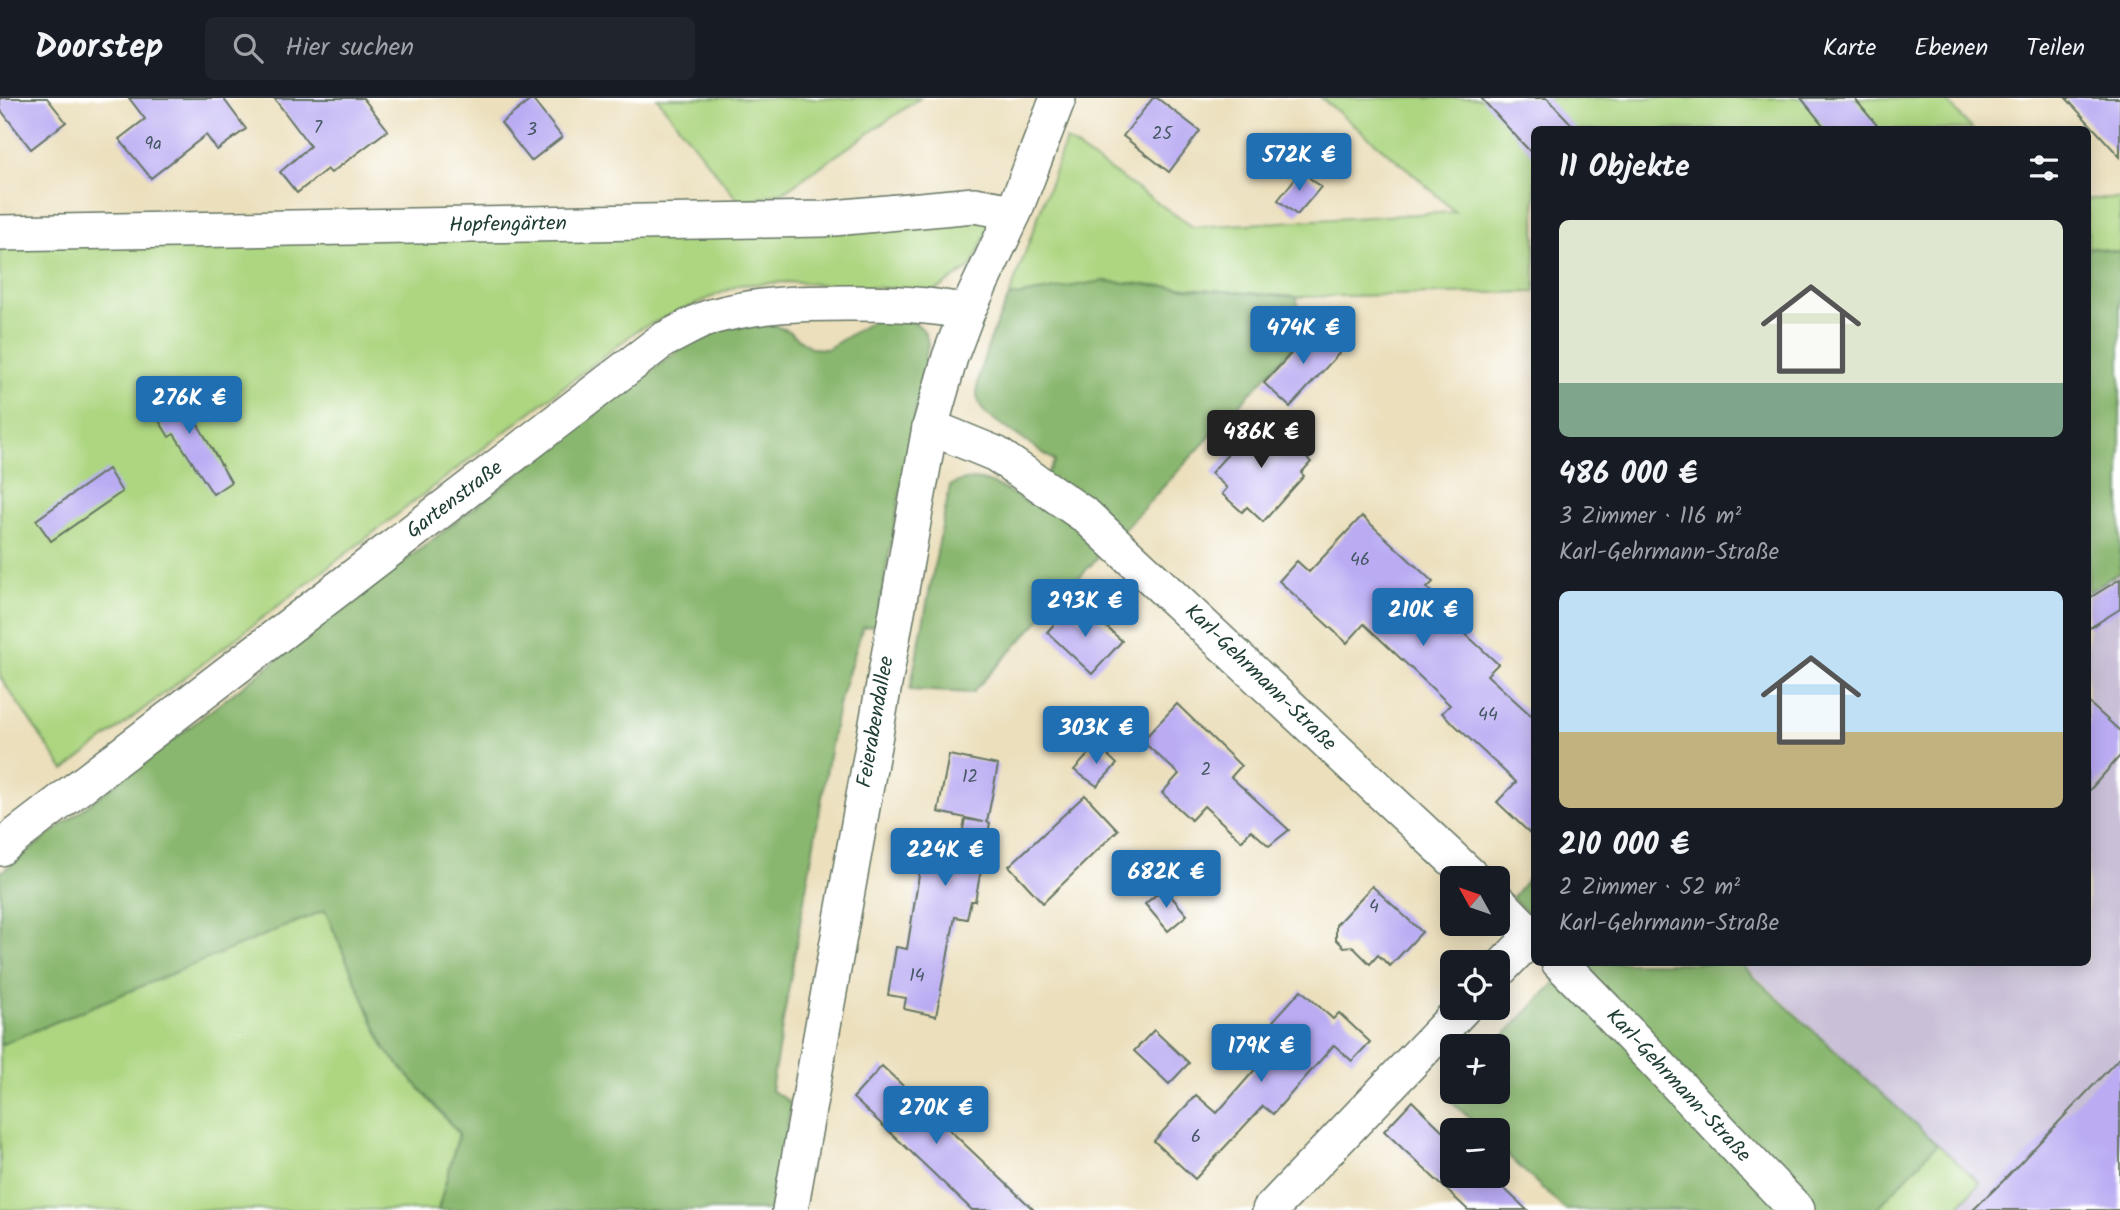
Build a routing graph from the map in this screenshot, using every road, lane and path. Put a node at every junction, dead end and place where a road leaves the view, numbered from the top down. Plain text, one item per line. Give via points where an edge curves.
1 (1058, 98) edge
2 (1014, 212) junction
3 (0, 233) edge
4 (967, 312) junction
5 (930, 427) junction
6 (0, 848) edge
7 (1460, 866) edge
8 (1510, 913) edge
9 (1531, 935) edge
10 (1531, 939) edge
11 (1510, 959) edge
12 (1563, 966) edge
13 (1452, 1020) edge
14 (790, 1210) edge
15 (1270, 1210) edge
16 (1797, 1210) edge

1 - 2 street, Feierabendallee
2 - 3 street, Hopfengärten via 975,205 823,219
2 - 4 street, Feierabendallee
4 - 5 street, Feierabendallee
4 - 6 street, Gartenstraße via 880,303 755,306 708,318 663,340
5 - 7 street, Karl-Gehrmann-Straße via 996,454 1086,516
5 - 14 street, Feierabendallee
8 - 9 street
10 - 11 street
12 - 16 street, Karl-Gehrmann-Straße
13 - 15 street

